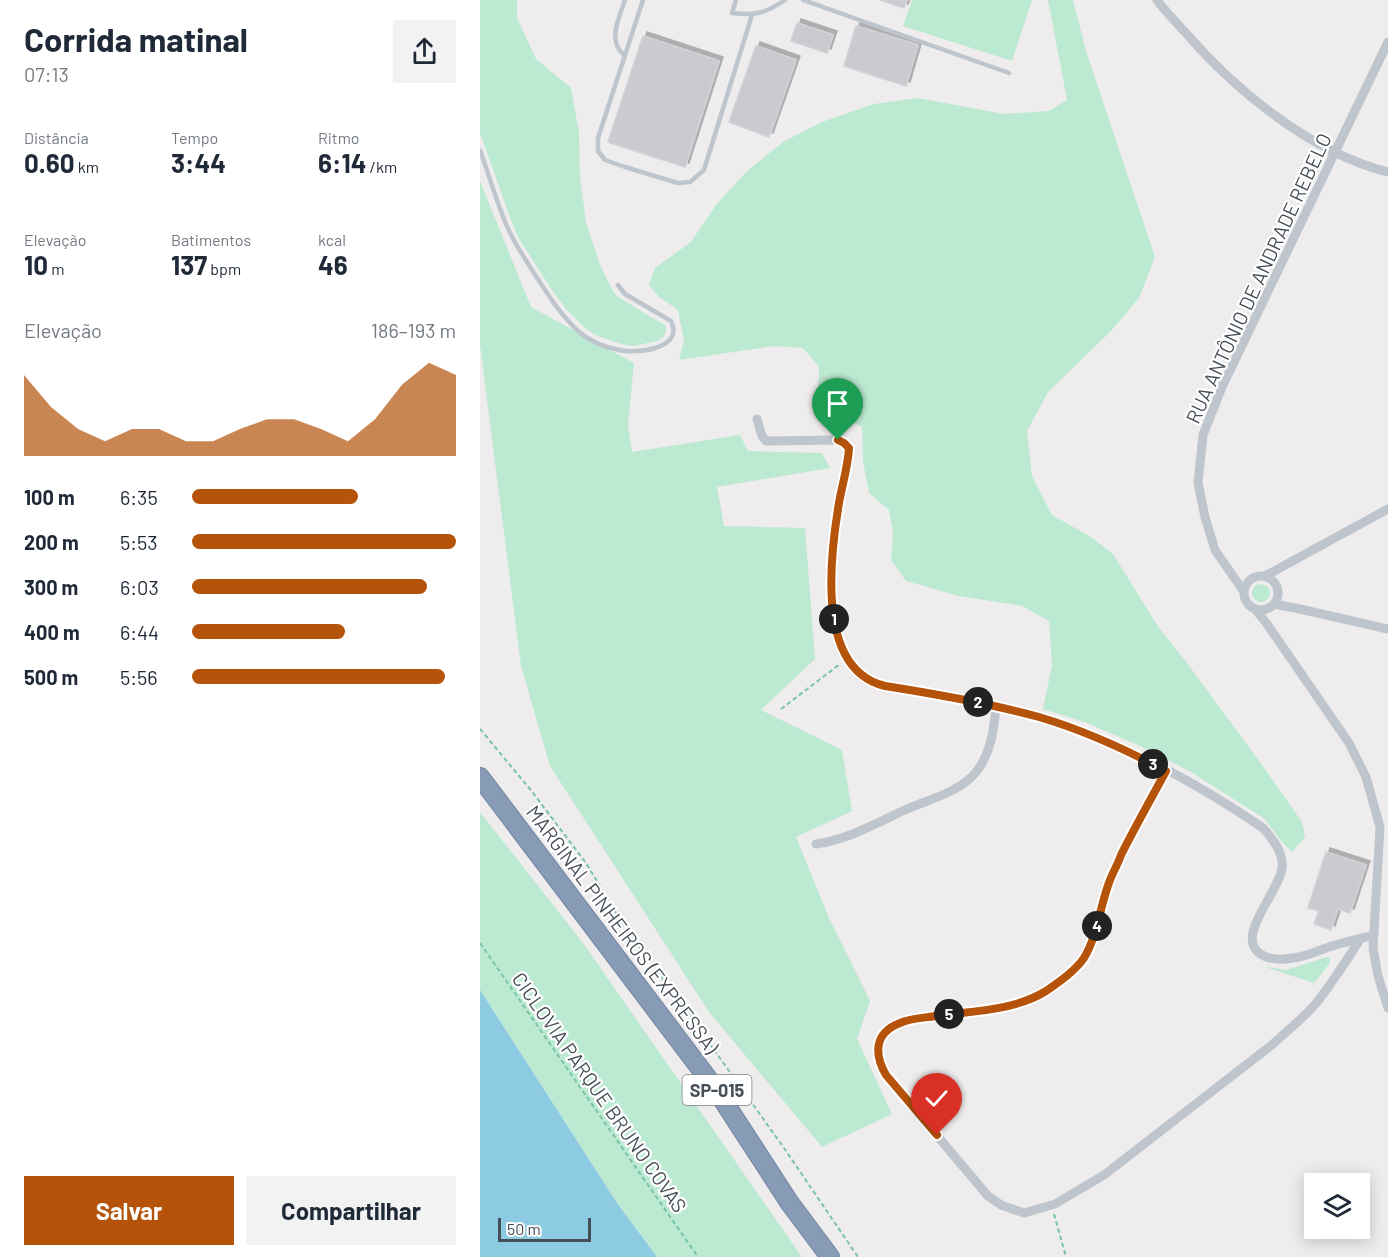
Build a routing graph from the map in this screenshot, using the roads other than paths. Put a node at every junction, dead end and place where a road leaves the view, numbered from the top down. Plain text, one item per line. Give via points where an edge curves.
1 (625, 0) edge
2 (643, 0) edge
3 (735, 0) edge
4 (785, 0) edge
5 (803, 0) edge
6 (1157, 0) edge
7 (752, 15) junction
8 (1388, 42) edge
9 (624, 56) junction
10 (1009, 73) dead end
11 (480, 150) edge
12 (1336, 152) junction
13 (1388, 172) edge
14 (618, 285) dead end
15 (757, 419) dead end
16 (1388, 509) edge
17 (1289, 564) junction
18 (1227, 568) junction
19 (1265, 576) junction
20 (1251, 579) junction
21 (1275, 582) junction
22 (1244, 592) junction
23 (1272, 603) junction
24 (1255, 609) junction
25 (1267, 624) junction
26 (1388, 629) edge
27 (996, 706) junction
28 (1166, 771) junction
29 (480, 777) edge
30 (816, 844) dead end
31 (1374, 935) junction
32 (1361, 938) junction
33 (1387, 1005) edge
34 (830, 1257) edge

1 - 9 lane via 616,26 615,45
2 - 9 lane
3 - 7 lane via 732,13
4 - 7 lane
5 - 10 lane
6 - 12 street via 1208,58 1251,96 1311,140
7 - 9 lane via 704,170 690,182 678,183 625,167 605,160 598,151 598,138
8 - 12 street, RUA ANTÔNIO DE ANDRADE REBELO
11 - 14 lane via 513,242 549,297 578,331 592,341 620,351 648,350 668,341 674,328 671,321 625,294
12 - 13 street
12 - 18 street, RUA ANTÔNIO DE ANDRADE REBELO via 1222,387 1203,435 1198,483 1215,550
15 - 27 street via 766,441 838,440 849,448 831,587 838,642 860,675 875,684
16 - 17 street
17 - 19 street
17 - 21 street
18 - 20 street
18 - 22 street, RUA ANTÔNIO DE ANDRADE REBELO
19 - 20 street
19 - 21 street
20 - 22 street
21 - 23 street
22 - 24 street via 1247,603
23 - 24 street
23 - 25 street
23 - 26 street
24 - 25 street
25 - 31 street via 1349,743 1366,777 1380,827
27 - 28 street via 1083,732
27 - 30 street via 986,756 967,781 854,833
28 - 32 street via 1263,828 1279,849 1282,871 1252,933 1256,951 1275,959 1295,958
28 - 32 street via 1110,880 1096,930 1074,969 1046,991 1017,1004 899,1023 885,1032 879,1042 880,1065 886,1075 988,1196 1024,1213 1051,1205 1104,1175 1273,1044 1316,1003
29 - 34 highway, MARGINAL PINHEIROS (EXPRESSA) / SP-015 via 715,1088
31 - 32 street
31 - 33 street via 1378,976

